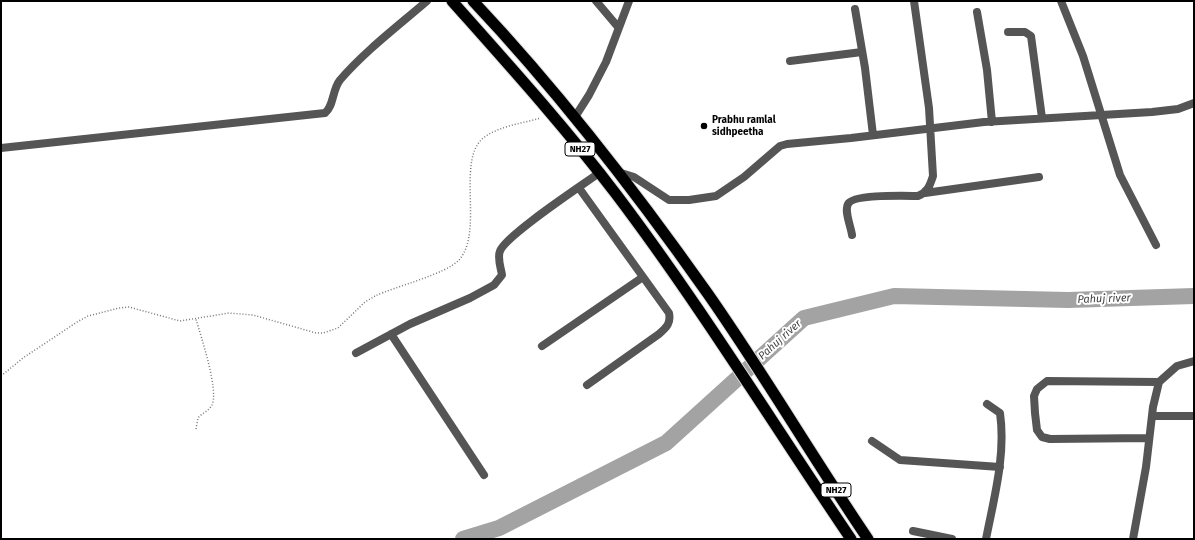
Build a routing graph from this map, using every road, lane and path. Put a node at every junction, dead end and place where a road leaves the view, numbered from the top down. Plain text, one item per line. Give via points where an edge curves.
1 (427, 1) edge
2 (452, 1) edge
3 (473, 1) edge
4 (596, 1) edge
5 (629, 1) edge
6 (914, 1) edge
7 (1061, 1) edge
8 (854, 8) dead end
9 (977, 12) dead end
10 (618, 27) junction
11 (1008, 32) dead end
12 (862, 52) junction
13 (790, 61) dead end
14 (1194, 103) edge
15 (552, 115) junction
16 (1103, 115) junction
17 (574, 117) junction
18 (1042, 118) junction
19 (992, 122) junction
20 (930, 128) junction
21 (873, 135) junction
22 (1, 148) edge
23 (618, 172) junction
24 (599, 173) junction
25 (1039, 177) dead end
26 (578, 188) junction
27 (925, 193) junction
28 (852, 235) dead end
29 (1156, 245) dead end
30 (643, 277) junction
31 (196, 320) junction
32 (391, 334) junction
33 (542, 346) dead end
34 (356, 353) dead end
35 (1194, 360) edge
36 (1, 376) edge
37 (1159, 382) junction
38 (587, 385) dead end
39 (987, 404) dead end
40 (1152, 416) junction
41 (1194, 416) edge
42 (196, 429) dead end
43 (1149, 438) junction
44 (872, 441) dead end
45 (1000, 467) junction
46 (484, 475) dead end
47 (913, 531) dead end
48 (851, 539) edge
49 (868, 539) edge
50 (952, 539) edge
51 (986, 539) edge
52 (1133, 539) edge

1 - 22 street via 339,81 330,107 325,113
2 - 15 highway, NH27
3 - 17 highway, NH27 via 541,76
4 - 10 street
5 - 10 street
6 - 20 street via 925,72
7 - 16 street
8 - 12 street
9 - 19 street via 987,70
10 - 17 street via 600,77
11 - 18 street via 1025,32 1031,36
12 - 13 street
12 - 21 street
14 - 16 street via 1178,109
15 - 24 highway, NH27
15 - 31 path via 500,129 484,136 476,145 470,173 469,234 465,251 452,266 375,296 330,332 316,333 253,315 229,313
16 - 18 street
16 - 29 street via 1120,175
17 - 23 highway, NH27
18 - 19 street
19 - 20 street
20 - 21 street
20 - 27 street via 932,176
21 - 23 street via 780,146 730,188 716,196 689,200 669,200 634,177
23 - 49 highway, NH27 via 709,295
24 - 26 street
24 - 48 highway, NH27 via 696,307
25 - 27 street
26 - 30 street
26 - 32 street via 536,218 500,250 502,275 494,285
27 - 28 street via 918,196 862,197 851,200 847,210
30 - 33 street
30 - 38 street via 668,313 669,324 639,349
31 - 36 path via 174,320 126,307 88,316 23,358
31 - 42 path via 213,398 210,408 198,418
32 - 34 street
32 - 46 street
35 - 37 street via 1177,366
37 - 40 street
37 - 43 street via 1047,381 1037,389 1034,396 1037,430 1042,437
39 - 45 street via 1000,413
40 - 41 street
40 - 43 street
43 - 52 street
44 - 45 street via 900,460
45 - 51 street
47 - 50 street

